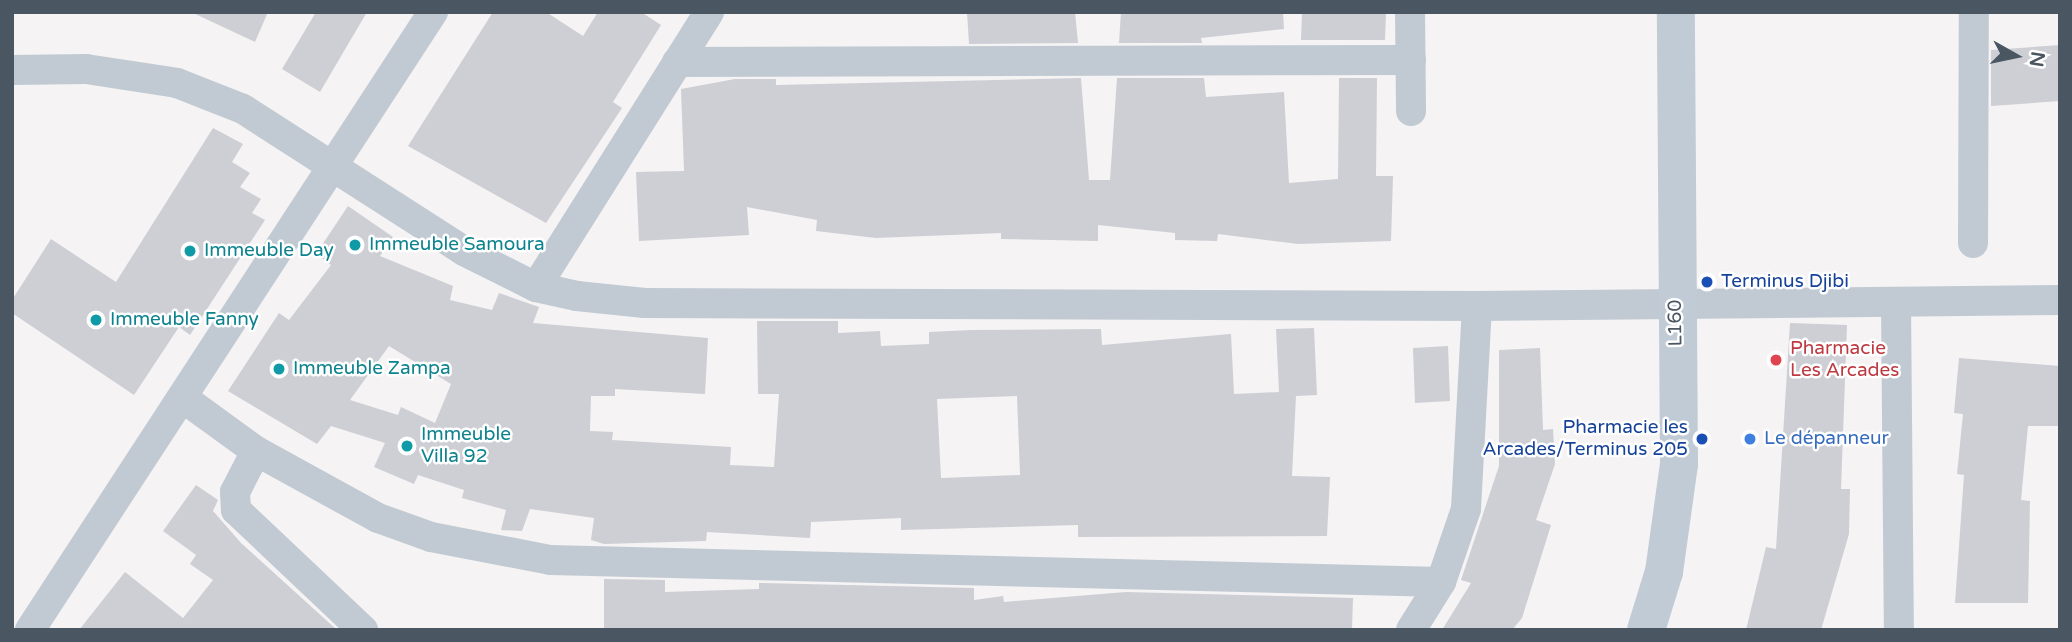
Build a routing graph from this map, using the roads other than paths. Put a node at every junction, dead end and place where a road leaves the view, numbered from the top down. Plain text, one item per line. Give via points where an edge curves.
1 (433, 12) edge
2 (709, 12) edge
3 (1410, 12) edge
4 (1676, 12) edge
5 (1974, 12) edge
6 (1411, 60) junction
7 (677, 62) junction
8 (12, 70) edge
9 (1411, 111) dead end
10 (329, 169) junction
11 (1973, 243) dead end
12 (536, 287) junction
13 (2060, 300) edge
14 (1896, 302) junction
15 (1676, 305) junction
16 (1477, 306) junction
17 (183, 398) junction
18 (256, 451) junction
19 (1441, 582) junction
20 (30, 630) edge
21 (363, 630) edge
22 (1411, 630) edge
23 (1646, 630) edge
24 (1899, 630) edge

1 - 10 street
2 - 7 street
3 - 6 street
4 - 15 street, L160
5 - 11 street
6 - 7 street
6 - 9 street
7 - 12 street
8 - 10 street via 86,69 177,83 243,109
10 - 12 street
10 - 17 street
12 - 16 street via 645,303
13 - 14 street
14 - 15 street
14 - 24 street
15 - 16 street
15 - 23 street, L160 via 1679,464 1664,572
16 - 19 street via 1472,460 1465,509
17 - 18 street
17 - 20 street
18 - 19 street via 388,522 431,537 571,563
18 - 21 street via 235,492 236,510
19 - 22 street

